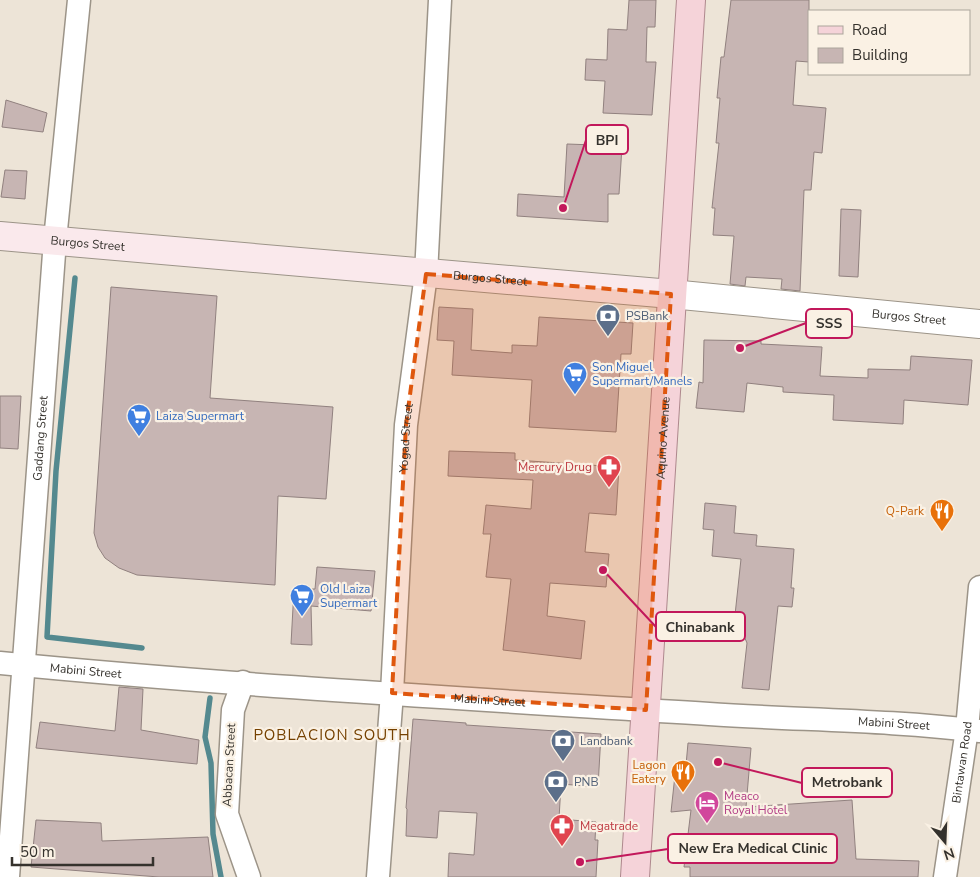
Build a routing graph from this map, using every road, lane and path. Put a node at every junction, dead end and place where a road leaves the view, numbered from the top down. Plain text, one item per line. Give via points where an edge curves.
1 (79, 0) edge
2 (440, 0) edge
3 (691, 0) edge
4 (0, 236) edge
5 (55, 240) junction
6 (426, 274) junction
7 (671, 294) junction
8 (980, 324) edge
9 (980, 586) edge
10 (0, 663) edge
11 (22, 665) junction
12 (243, 682) junction
13 (392, 694) junction
14 (646, 710) junction
15 (974, 730) edge
16 (8, 877) edge
17 (249, 877) edge
18 (378, 877) edge
19 (635, 877) edge
20 (945, 877) edge

1 - 5 street, Gaddang Street
2 - 6 street, Yogad Street
3 - 7 main road, Aquino Avenue via 684,141
4 - 5 main road, Burgos Street
5 - 6 main road, Burgos Street
5 - 11 street, Gaddang Street
6 - 7 main road, Burgos Street
6 - 13 street, Yogad Street via 406,425
7 - 8 street, Burgos Street
7 - 14 main road, Aquino Avenue
9 - 15 street, Bintawan Road
10 - 11 street, Mabini Street
11 - 12 street, Mabini Street
11 - 16 street, Gaddang Street
12 - 13 street, Mabini Street
12 - 17 street, Abbacan Street via 233,710 227,814
13 - 14 street, Mabini Street
13 - 18 street, Yogad Street
14 - 15 street, Mabini Street
14 - 19 main road, Aquino Avenue
15 - 20 street, Bintawan Road

